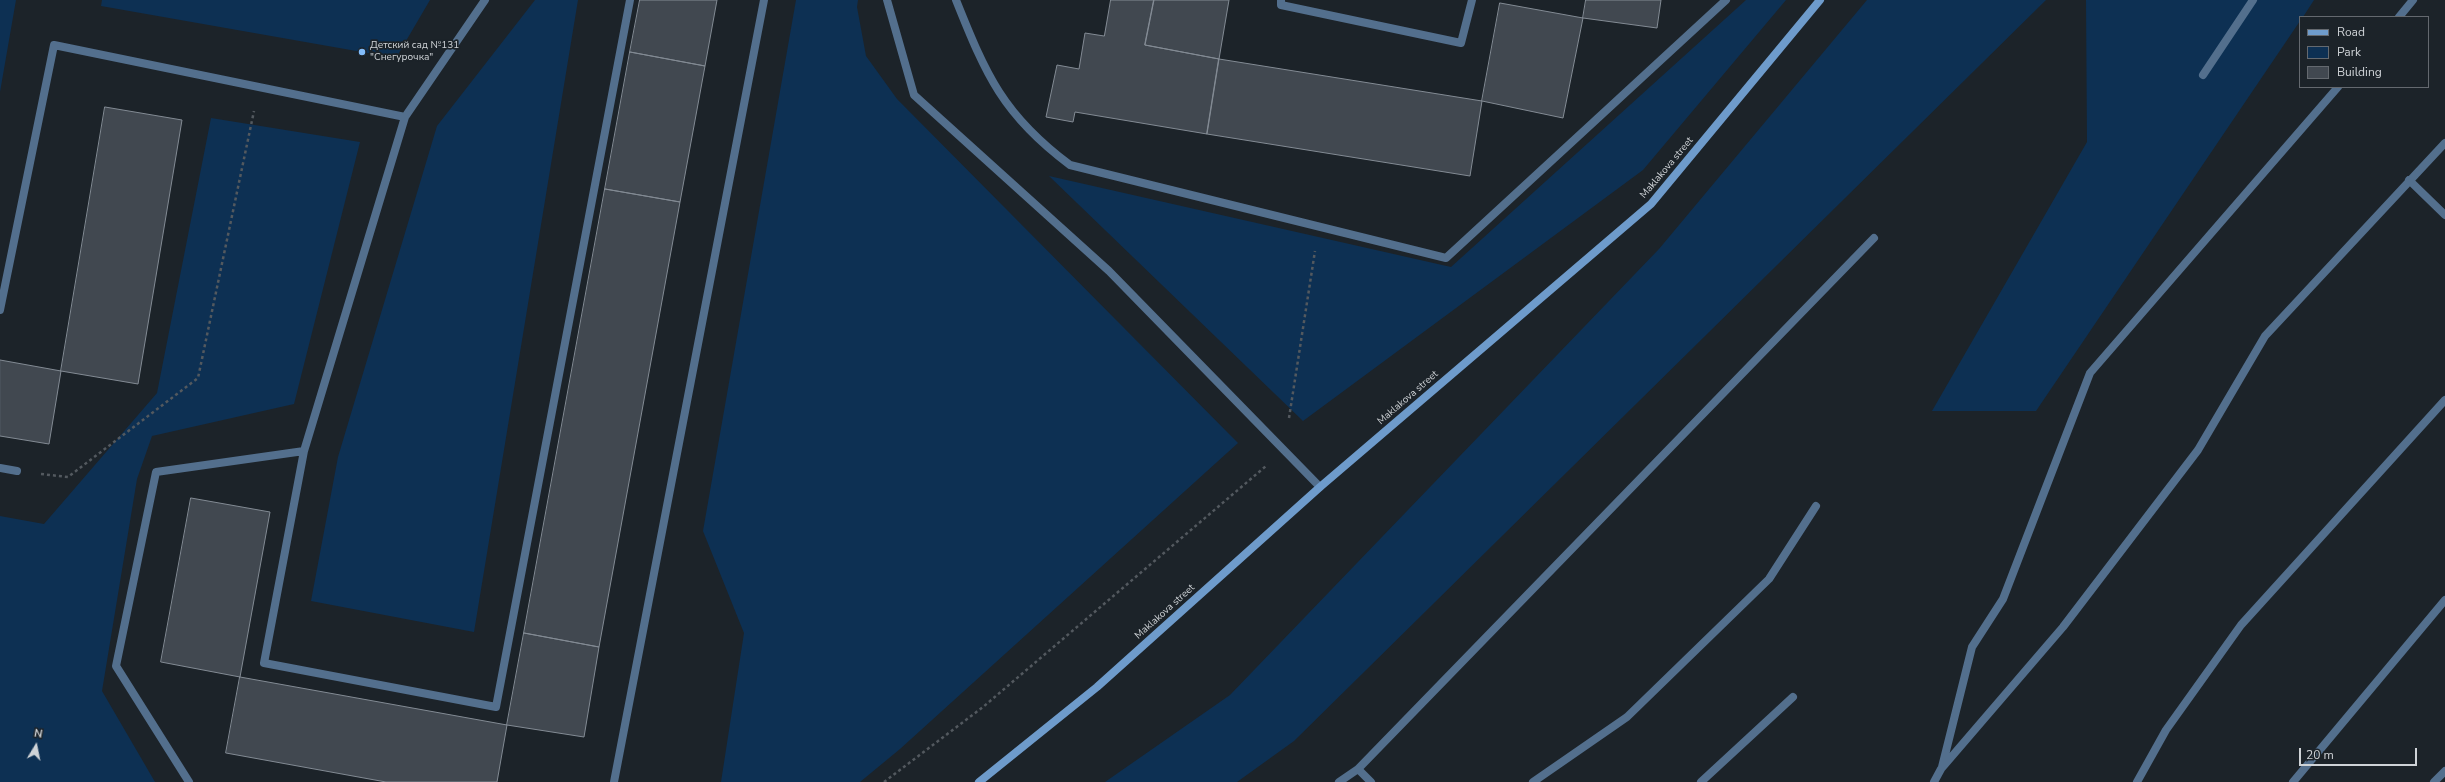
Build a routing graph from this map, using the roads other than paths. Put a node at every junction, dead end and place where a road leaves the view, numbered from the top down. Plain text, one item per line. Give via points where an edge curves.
1 (486, 0) edge
2 (630, 0) edge
3 (764, 0) edge
4 (887, 0) edge
5 (956, 0) edge
6 (1282, 0) edge
7 (1472, 0) edge
8 (1726, 0) edge
9 (1820, 0) edge
10 (2253, 0) edge
11 (2413, 0) edge
12 (2400, 16) edge
13 (2203, 76) dead end
14 (2337, 88) edge
15 (404, 116) junction
16 (2445, 143) edge
17 (2409, 180) junction
18 (2445, 215) edge
19 (1874, 238) dead end
20 (0, 310) edge
21 (2445, 400) edge
22 (304, 451) junction
23 (0, 468) edge
24 (17, 471) road end
25 (1320, 487) junction
26 (1816, 506) dead end
27 (2445, 600) edge
28 (1793, 697) dead end
29 (1358, 768) junction
30 (1941, 769) junction
31 (2445, 771) edge
32 (189, 782) edge
33 (614, 782) edge
34 (979, 782) edge
35 (1339, 782) edge
36 (1371, 782) edge
37 (1533, 782) edge
38 (1701, 782) edge
39 (1934, 782) edge
40 (2137, 782) edge
41 (2293, 782) edge
42 (2434, 782) edge

1 - 15 lane
2 - 22 lane via 496,707 264,663
3 - 33 lane
4 - 25 lane via 914,95 1109,271
5 - 8 lane via 988,77 1010,109 1044,145 1070,165 1446,258
6 - 7 lane via 1281,5 1461,43
9 - 25 street, Maklakova street via 1651,204
10 - 13 lane
11 - 12 lane
14 - 30 lane via 2090,373 2004,599 1972,647
15 - 20 lane via 54,45
15 - 22 lane
16 - 17 lane
17 - 18 lane
17 - 30 lane via 2265,336 2198,450 2063,627
19 - 29 lane
21 - 40 lane via 2241,625 2166,730
22 - 32 lane via 156,472 116,666
23 - 24 lane
25 - 34 street, Maklakova street via 1097,687
26 - 37 lane via 1769,579 1627,717
27 - 41 lane
28 - 38 lane
29 - 35 lane
29 - 36 lane
30 - 39 lane
31 - 42 lane

